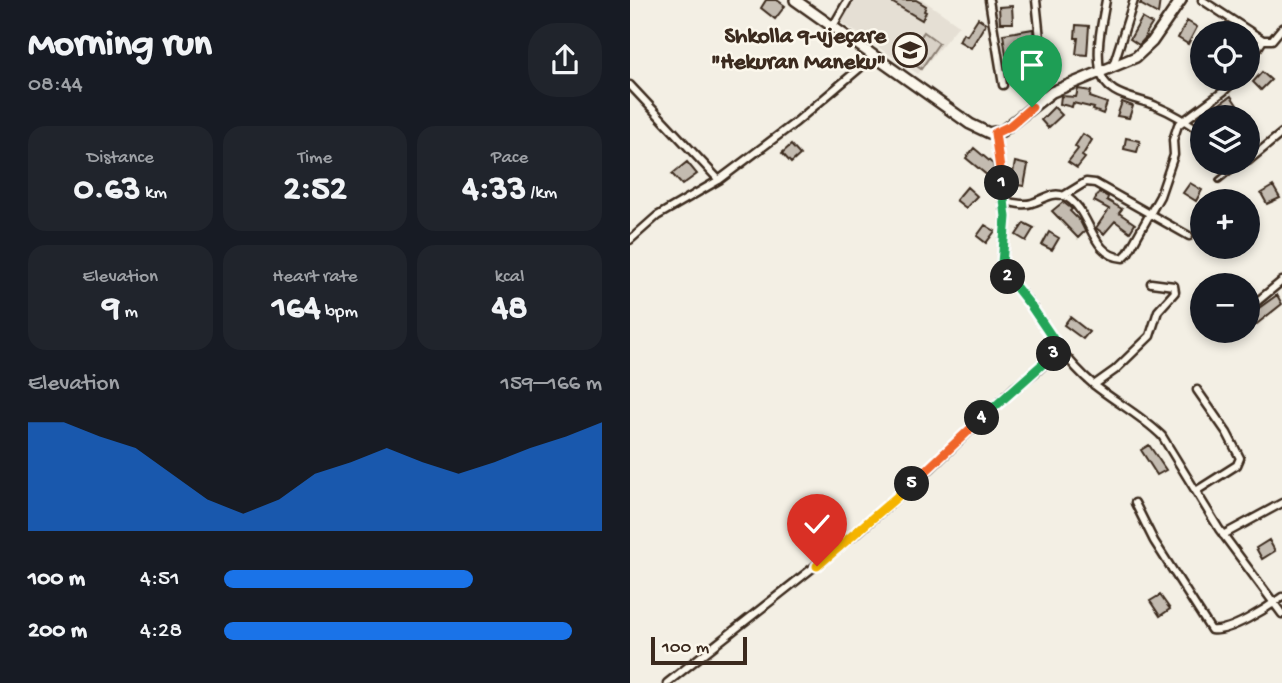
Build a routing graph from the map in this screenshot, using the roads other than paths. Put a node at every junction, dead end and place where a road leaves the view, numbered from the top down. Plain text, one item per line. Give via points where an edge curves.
1 (795, 0) edge
2 (848, 0) edge
3 (989, 0) edge
4 (1036, 0) edge
5 (1106, 0) edge
6 (1134, 0) edge
7 (1181, 0) edge
8 (1202, 0) edge
9 (833, 26) junction
10 (1282, 28) edge
11 (1263, 40) junction
12 (1260, 45) edge
13 (874, 56) junction
14 (1113, 66) junction
15 (1100, 71) junction
16 (630, 85) edge
17 (1003, 85) dead end
18 (1224, 91) edge
19 (1040, 100) junction
20 (1183, 119) junction
21 (1190, 124) edge
22 (995, 133) junction
23 (1282, 133) edge
24 (1260, 151) edge
25 (1225, 175) edge
26 (719, 180) junction
27 (1219, 180) dead end
28 (1063, 196) junction
29 (1005, 201) junction
30 (1151, 213) junction
31 (1189, 236) dead end
32 (630, 240) edge
33 (1282, 281) edge
34 (1151, 283) dead end
35 (1260, 299) edge
36 (1060, 349) junction
37 (1094, 385) junction
38 (1197, 390) dead end
39 (1196, 491) junction
40 (1135, 503) dead end
41 (1282, 503) edge
42 (1223, 535) junction
43 (1282, 597) edge
44 (1275, 603) junction
45 (1282, 614) edge
46 (667, 683) edge

1 - 9 main road
2 - 9 street
3 - 17 street
4 - 19 street via 1042,58
5 - 15 street
6 - 14 street
7 - 14 main road via 1144,50
8 - 11 street
9 - 13 main road
10 - 11 street via 1272,40
11 - 12 street
13 - 22 main road via 970,124
13 - 26 street
14 - 15 main road
15 - 19 main road
15 - 20 street via 1119,93
16 - 26 street
18 - 20 street
19 - 22 main road
20 - 21 street
20 - 30 street
22 - 29 street
23 - 24 street
25 - 27 lane
26 - 32 street via 657,216
28 - 29 street via 1050,195 1024,204
28 - 30 street via 1091,181
28 - 30 street via 1080,211 1101,248 1117,258 1126,256
29 - 36 street via 1004,271
30 - 31 street
33 - 35 street
34 - 37 street via 1174,286 1175,292 1158,311 1150,336
36 - 37 street
36 - 46 street via 856,533
37 - 39 street via 1162,436
38 - 39 street via 1240,458 1237,465
39 - 42 street
40 - 44 street via 1211,629 1222,629
41 - 42 street
42 - 44 street
43 - 44 street
44 - 45 street

